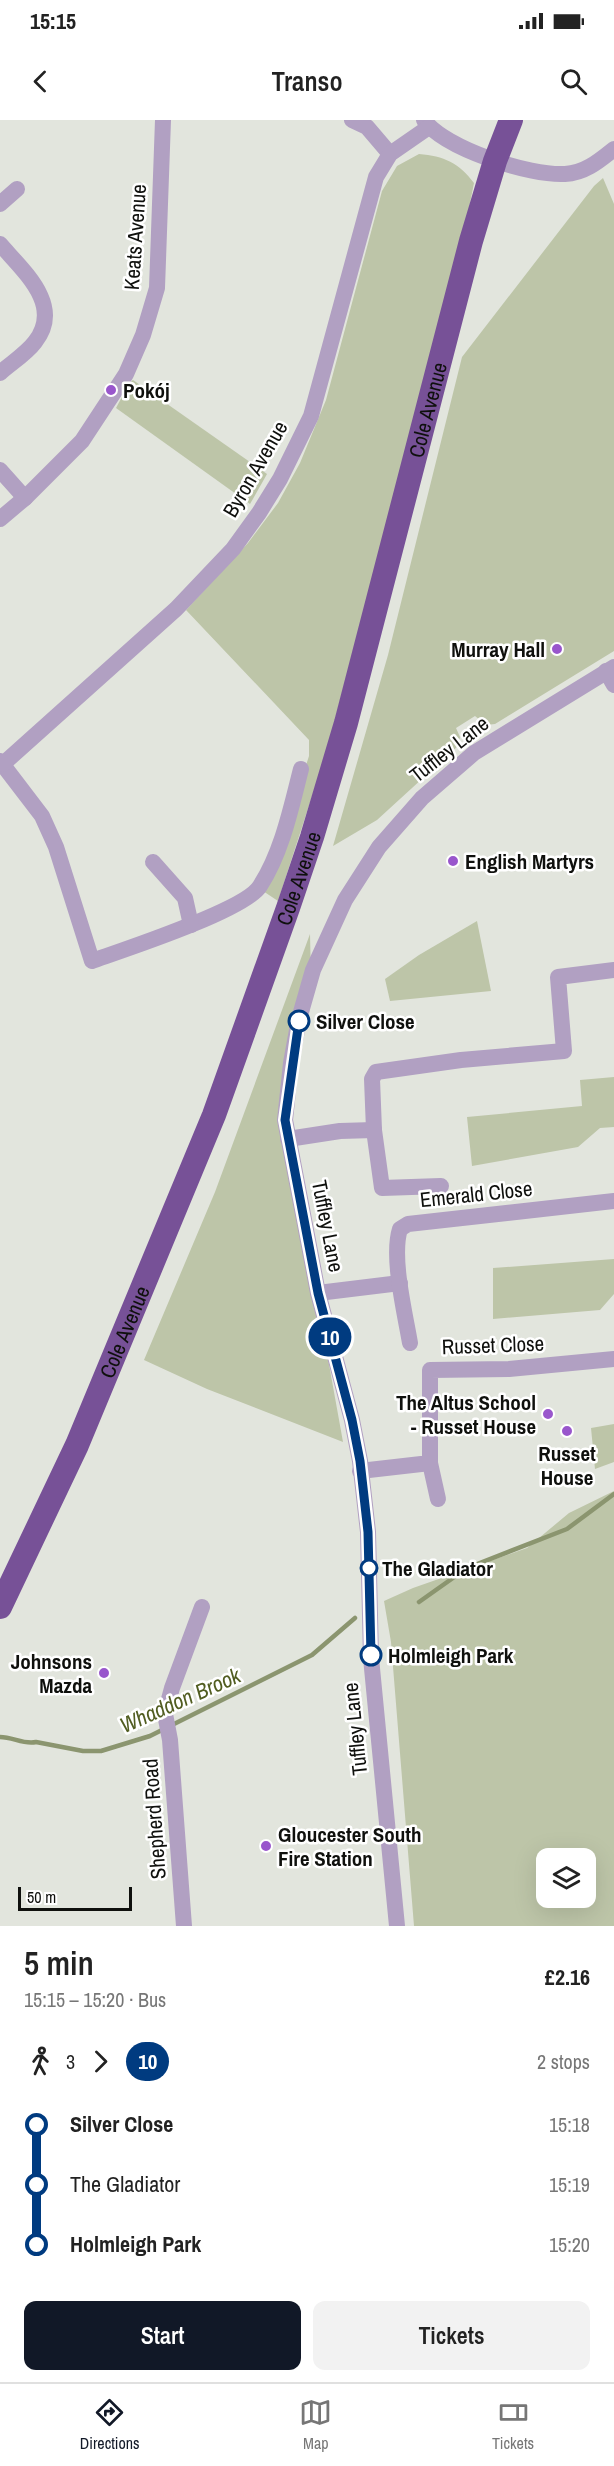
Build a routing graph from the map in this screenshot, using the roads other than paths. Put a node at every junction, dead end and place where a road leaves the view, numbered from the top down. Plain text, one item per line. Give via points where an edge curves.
1 (163, 120) edge
2 (352, 120) edge
3 (510, 120) edge
4 (427, 124) edge
5 (614, 149) edge
6 (390, 154) junction
7 (495, 161) junction
8 (17, 189) dead end
9 (0, 204) edge
10 (0, 244) edge
11 (0, 373) edge
12 (0, 470) edge
13 (25, 498) junction
14 (0, 519) edge
15 (611, 674) edge
16 (1, 763) edge
17 (301, 769) dead end
18 (153, 862) dead end
19 (191, 925) junction
20 (614, 970) edge
21 (374, 1130) junction
22 (288, 1139) junction
23 (441, 1186) dead end
24 (614, 1201) edge
25 (400, 1283) junction
26 (318, 1293) junction
27 (410, 1343) dead end
28 (614, 1359) edge
29 (430, 1463) junction
30 (360, 1471) junction
31 (438, 1499) dead end
32 (0, 1606) edge
33 (202, 1607) dead end
34 (184, 1926) edge
35 (397, 1926) edge

1 - 13 street, Keats Avenue via 157,288 143,335 126,374 82,441
2 - 6 street via 367,128
3 - 7 highway, Cole Avenue
4 - 6 street, Byron Avenue
4 - 7 street via 456,145
5 - 7 street via 589,169 565,174
6 - 16 street, Byron Avenue via 376,177 311,416 259,513 233,549 176,609
7 - 32 highway, Cole Avenue via 346,723 312,837 214,1115 77,1445
8 - 9 street
10 - 11 street via 41,294 46,318 35,343
12 - 13 street
13 - 14 street, Keats Avenue
15 - 22 street, Tuffley Lane via 474,753 422,798 379,847 345,900 311,976 291,1063 285,1120
16 - 19 street via 42,816 56,847 92,961
17 - 19 street via 287,826 259,888 244,900
18 - 19 street via 185,898
20 - 21 street via 558,977 564,1051 376,1072 372,1079
21 - 22 street
21 - 23 street via 382,1188
22 - 26 street, Tuffley Lane
24 - 25 street, Emerald Close via 408,1224 400,1229 397,1238
25 - 26 street
25 - 27 street, Emerald Close
26 - 30 street, Tuffley Lane via 352,1420
28 - 29 street, Russet Close via 509,1369 430,1370
29 - 30 street
29 - 31 street
30 - 35 street, Tuffley Lane via 368,1532 371,1658
33 - 34 street, Shepherd Road via 165,1714

